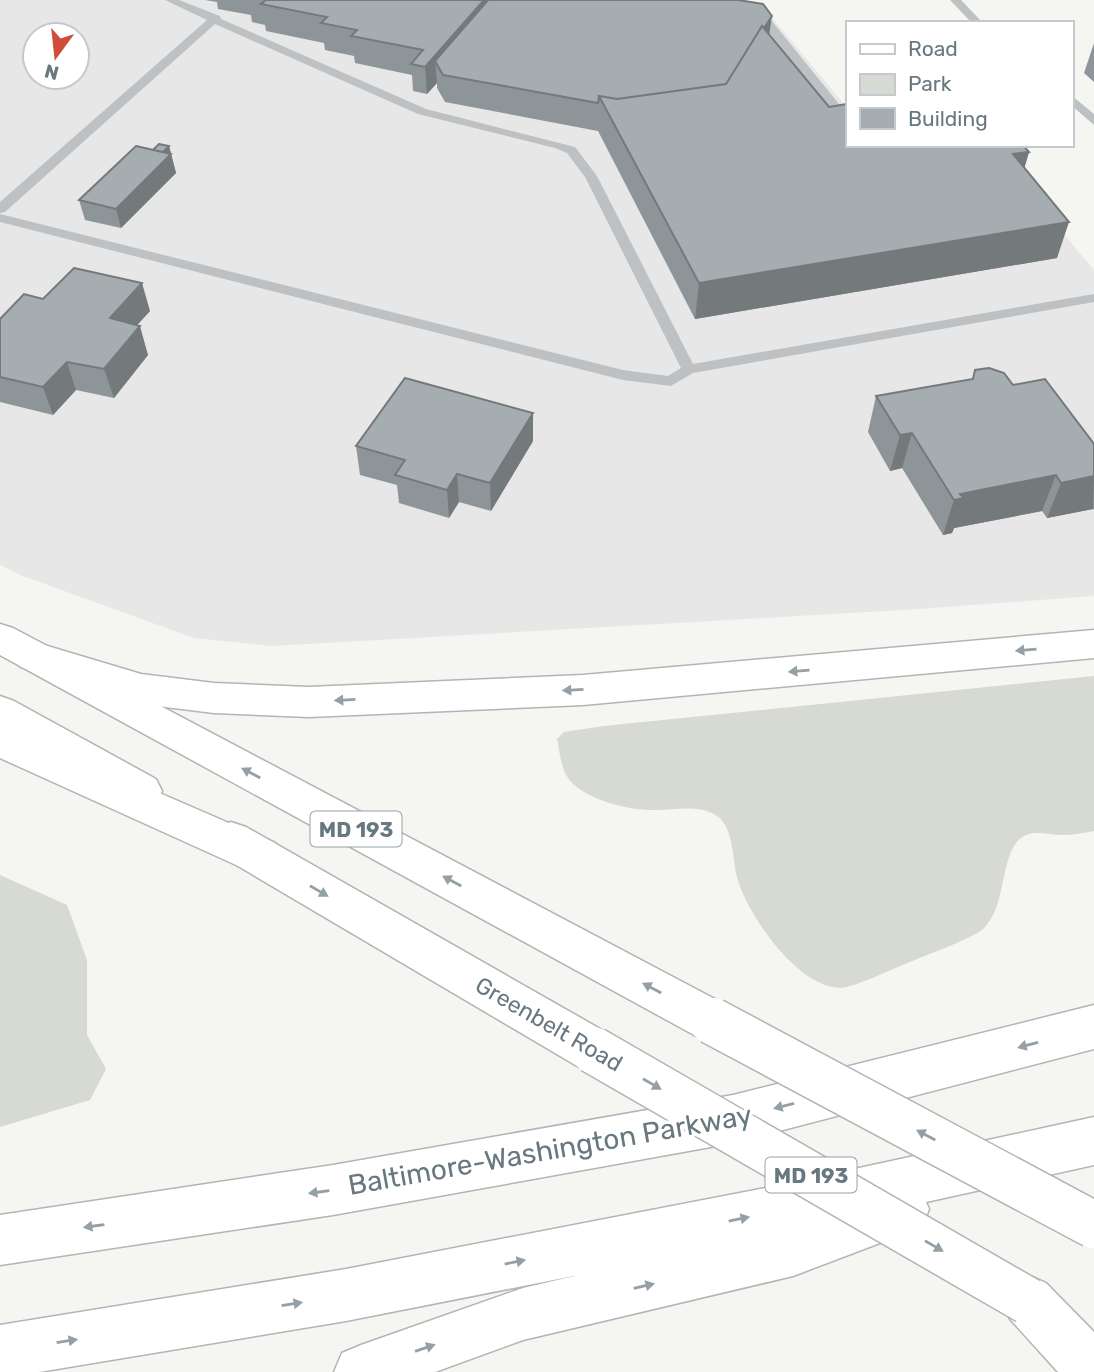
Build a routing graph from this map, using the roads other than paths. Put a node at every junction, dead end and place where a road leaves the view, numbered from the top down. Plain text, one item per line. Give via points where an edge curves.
1 (170, 0) edge
2 (955, 0) edge
3 (736, 12) edge
4 (216, 18) junction
5 (976, 21) edge
6 (1073, 100) edge
7 (846, 120) edge
8 (1094, 121) edge
9 (0, 209) edge
10 (0, 218) edge
11 (1094, 298) edge
12 (689, 369) junction
13 (1094, 645) edge
14 (17, 647) edge
15 (0, 712) edge
16 (0, 740) edge
17 (260, 856) junction
18 (1094, 1027) edge
19 (1075, 1146) edge
20 (1094, 1225) edge
21 (0, 1240) edge
22 (1028, 1301) junction
23 (1094, 1343) edge
24 (0, 1352) edge
25 (1094, 1371) edge
26 (361, 1372) edge

1 - 4 lane
2 - 5 lane
3 - 7 lane via 763,17
4 - 9 lane
4 - 12 lane via 422,112 571,150 591,176
6 - 8 lane
10 - 12 lane via 623,375 671,381
11 - 12 lane
13 -> 14 main road via 583,690 309,702 141,689
20 -> 14 main road, MD 193, bridge
15 - 17 main road, Greenbelt Road / MD 193
16 - 17 main road
17 -> 22 main road, Greenbelt Road / MD 193, bridge
18 -> 21 main road, Baltimore-Washington Parkway via 733,1119 333,1190
24 -> 19 main road via 346,1295 776,1211
26 -> 19 main road via 523,1314 793,1251
22 - 23 main road, Greenbelt Road / MD 193
22 - 25 main road

